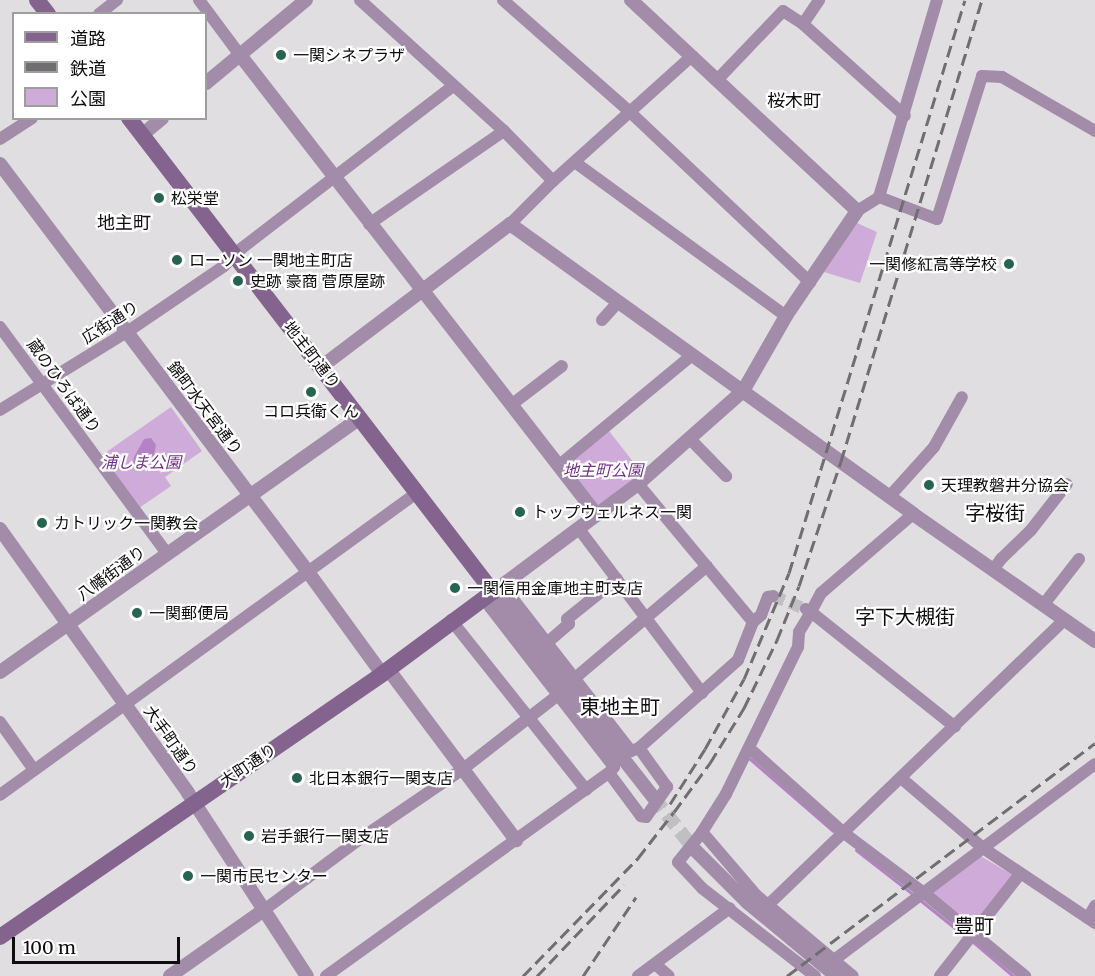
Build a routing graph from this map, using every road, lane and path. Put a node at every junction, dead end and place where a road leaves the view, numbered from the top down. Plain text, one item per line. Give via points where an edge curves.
1 (117, 0) edge
2 (199, 0) edge
3 (306, 0) edge
4 (360, 0) edge
5 (503, 0) edge
6 (631, 0) edge
7 (819, 0) edge
8 (937, 0) edge
9 (102, 12) edge
10 (803, 24) junction
11 (240, 55) junction
12 (692, 56) junction
13 (718, 79) junction
14 (207, 82) edge
15 (453, 86) junction
16 (630, 112) junction
17 (905, 116) junction
18 (29, 120) edge
19 (131, 120) edge
20 (160, 120) edge
21 (504, 131) junction
22 (1095, 131) edge
23 (142, 135) junction
24 (0, 139) edge
25 (576, 163) junction
26 (0, 164) edge
27 (333, 177) junction
28 (553, 181) junction
29 (879, 197) junction
30 (857, 211) junction
31 (369, 224) junction
32 (510, 224) junction
33 (235, 257) junction
34 (810, 282) junction
35 (422, 289) junction
36 (618, 302) junction
37 (786, 316) junction
38 (602, 320) dead end
39 (0, 327) edge
40 (127, 332) junction
41 (692, 355) junction
42 (562, 366) dead end
43 (321, 367) junction
44 (42, 384) junction
45 (743, 392) junction
46 (962, 397) dead end
47 (511, 405) junction
48 (0, 410) edge
49 (360, 418) junction
50 (690, 439) junction
51 (558, 466) junction
52 (726, 476) dead end
53 (638, 484) junction
54 (1067, 484) dead end
55 (418, 492) junction
56 (248, 494) junction
57 (889, 497) junction
58 (913, 514) junction
59 (597, 516) junction
60 (0, 529) edge
61 (579, 529) junction
62 (166, 552) junction
63 (1079, 559) dead end
64 (707, 566) junction
65 (993, 570) junction
66 (308, 572) junction
67 (617, 579) junction
68 (494, 592) junction
69 (773, 596) dead end
70 (1044, 604) junction
71 (808, 610) junction
72 (646, 618) junction
73 (1065, 619) junction
74 (451, 620) junction
75 (753, 622) junction
76 (68, 625) junction
77 (1095, 641) edge
78 (548, 642) junction
79 (385, 671) junction
80 (0, 672) edge
81 (575, 678) junction
82 (702, 693) junction
83 (558, 695) junction
84 (126, 705) junction
85 (530, 717) junction
86 (0, 722) edge
87 (955, 727) junction
88 (639, 748) junction
89 (748, 748) junction
90 (1095, 764) edge
91 (463, 769) junction
92 (34, 770) junction
93 (609, 773) junction
94 (902, 778) junction
95 (586, 790) junction
96 (0, 795) edge
97 (654, 798) tunnel mouth
98 (194, 802) junction
99 (702, 832) junction
100 (844, 833) junction
101 (516, 840) junction
102 (983, 848) junction
103 (693, 849) tunnel mouth
104 (1020, 874) junction
105 (924, 893) junction
106 (768, 905) junction
107 (1095, 906) edge
108 (730, 908) junction
109 (264, 910) junction
110 (1091, 921) edge
111 (975, 934) junction
112 (0, 937) edge
113 (834, 960) junction
114 (655, 964) junction
115 (170, 976) edge
116 (307, 976) edge
117 (326, 976) edge
118 (638, 976) edge
119 (669, 976) edge
120 (815, 976) edge
121 (836, 976) edge
122 (853, 976) edge
123 (940, 976) edge
124 (1025, 976) edge

1 - 9 street
2 - 11 street
3 - 11 street
4 - 15 street
5 - 16 street
6 - 12 street
7 - 10 street
8 - 17 street
10 - 13 street via 783,11
10 - 17 street
11 - 14 street
11 - 27 street
12 - 13 street
12 - 16 street
13 - 30 street
15 - 21 street
15 - 27 street, 広街通り
16 - 25 street
16 - 34 street
17 - 29 street
18 - 24 street
19 - 23 main road, 地主町通り
20 - 23 street
21 - 28 street
21 - 31 street
22 - 29 street via 1002,77 982,76 937,219
23 - 33 main road, 地主町通り
25 - 28 street
25 - 37 street
26 - 40 street, 錦町水天宮通り
27 - 31 street
27 - 33 street, 広街通り
28 - 32 street
29 - 30 street
30 - 34 street
31 - 35 street
32 - 35 street
32 - 36 street
33 - 40 street, 広街通り
33 - 43 main road, 地主町通り
34 - 37 street
35 - 43 street
35 - 47 street
36 - 38 street
36 - 41 street
37 - 45 street
39 - 44 street, 蔵のひろば通り
40 - 44 street, 広街通り
40 - 56 street, 錦町水天宮通り
41 - 45 street
41 - 51 street
42 - 47 street
43 - 49 main road, 地主町通り
44 - 48 street, 広街通り
44 - 62 street, 蔵のひろば通り
45 - 50 street
45 - 57 street
46 - 57 street via 934,447
47 - 51 street
49 - 55 main road, 地主町通り
49 - 56 street, 八幡街通り
50 - 52 street
50 - 53 street
51 - 59 street
53 - 59 street
53 - 64 street
54 - 65 street
55 - 66 street
55 - 68 main road, 地主町通り
56 - 62 street, 八幡街通り
56 - 66 street, 錦町水天宮通り
57 - 58 street
58 - 65 street
58 - 71 street via 821,593
59 - 61 street
60 - 76 street, 大手町通り
61 - 67 street
61 - 68 street
62 - 76 street, 八幡街通り
63 - 70 street
64 - 72 street
64 - 75 street
65 - 70 street
66 - 79 street, 錦町水天宮通り
66 - 84 street
67 - 72 street
67 - 78 street via 567,619 569,624
68 - 74 main road, 大町通り
68 - 78 street via 509,594
68 - 83 street via 490,607
68 - 97 street
69 - 75 street via 768,597 761,615
70 - 73 street
71 - 87 street
71 - 89 street via 798,647
72 - 81 street
72 - 82 street
73 - 77 street
73 - 87 street
74 - 79 main road, 大町通り
74 - 85 street
75 - 82 street via 738,660
76 - 80 street, 八幡街通り
76 - 84 street, 大手町通り
78 - 81 street
79 - 91 street, 錦町水天宮通り
79 - 98 main road, 大町通り
81 - 88 street via 631,751
82 - 88 street
83 - 85 street
83 - 93 street via 614,767
84 - 92 street
84 - 98 street, 大手町通り
85 - 91 street
85 - 95 street
86 - 92 street
87 - 94 street
88 - 93 street via 667,787 646,816 641,816
89 - 99 street
89 - 100 street
90 - 102 street
91 - 101 street, 錦町水天宮通り
91 - 109 street
92 - 96 street
93 - 95 street
94 - 100 street
94 - 102 street
95 - 101 street
98 - 109 street, 大手町通り
98 - 112 main road, 大町通り
99 - 106 street
99 - 108 street via 678,862 702,888
100 - 105 street
100 - 106 street
101 - 117 street
102 - 104 street
102 - 105 street
103 - 121 street via 747,902
104 - 110 street
104 - 111 street
105 - 111 street
105 - 113 street
106 - 113 street
107 - 110 street
108 - 114 street
108 - 120 street
109 - 115 street
109 - 116 street, 大手町通り
111 - 123 street
111 - 124 street
113 - 122 street
114 - 118 street
114 - 119 street

